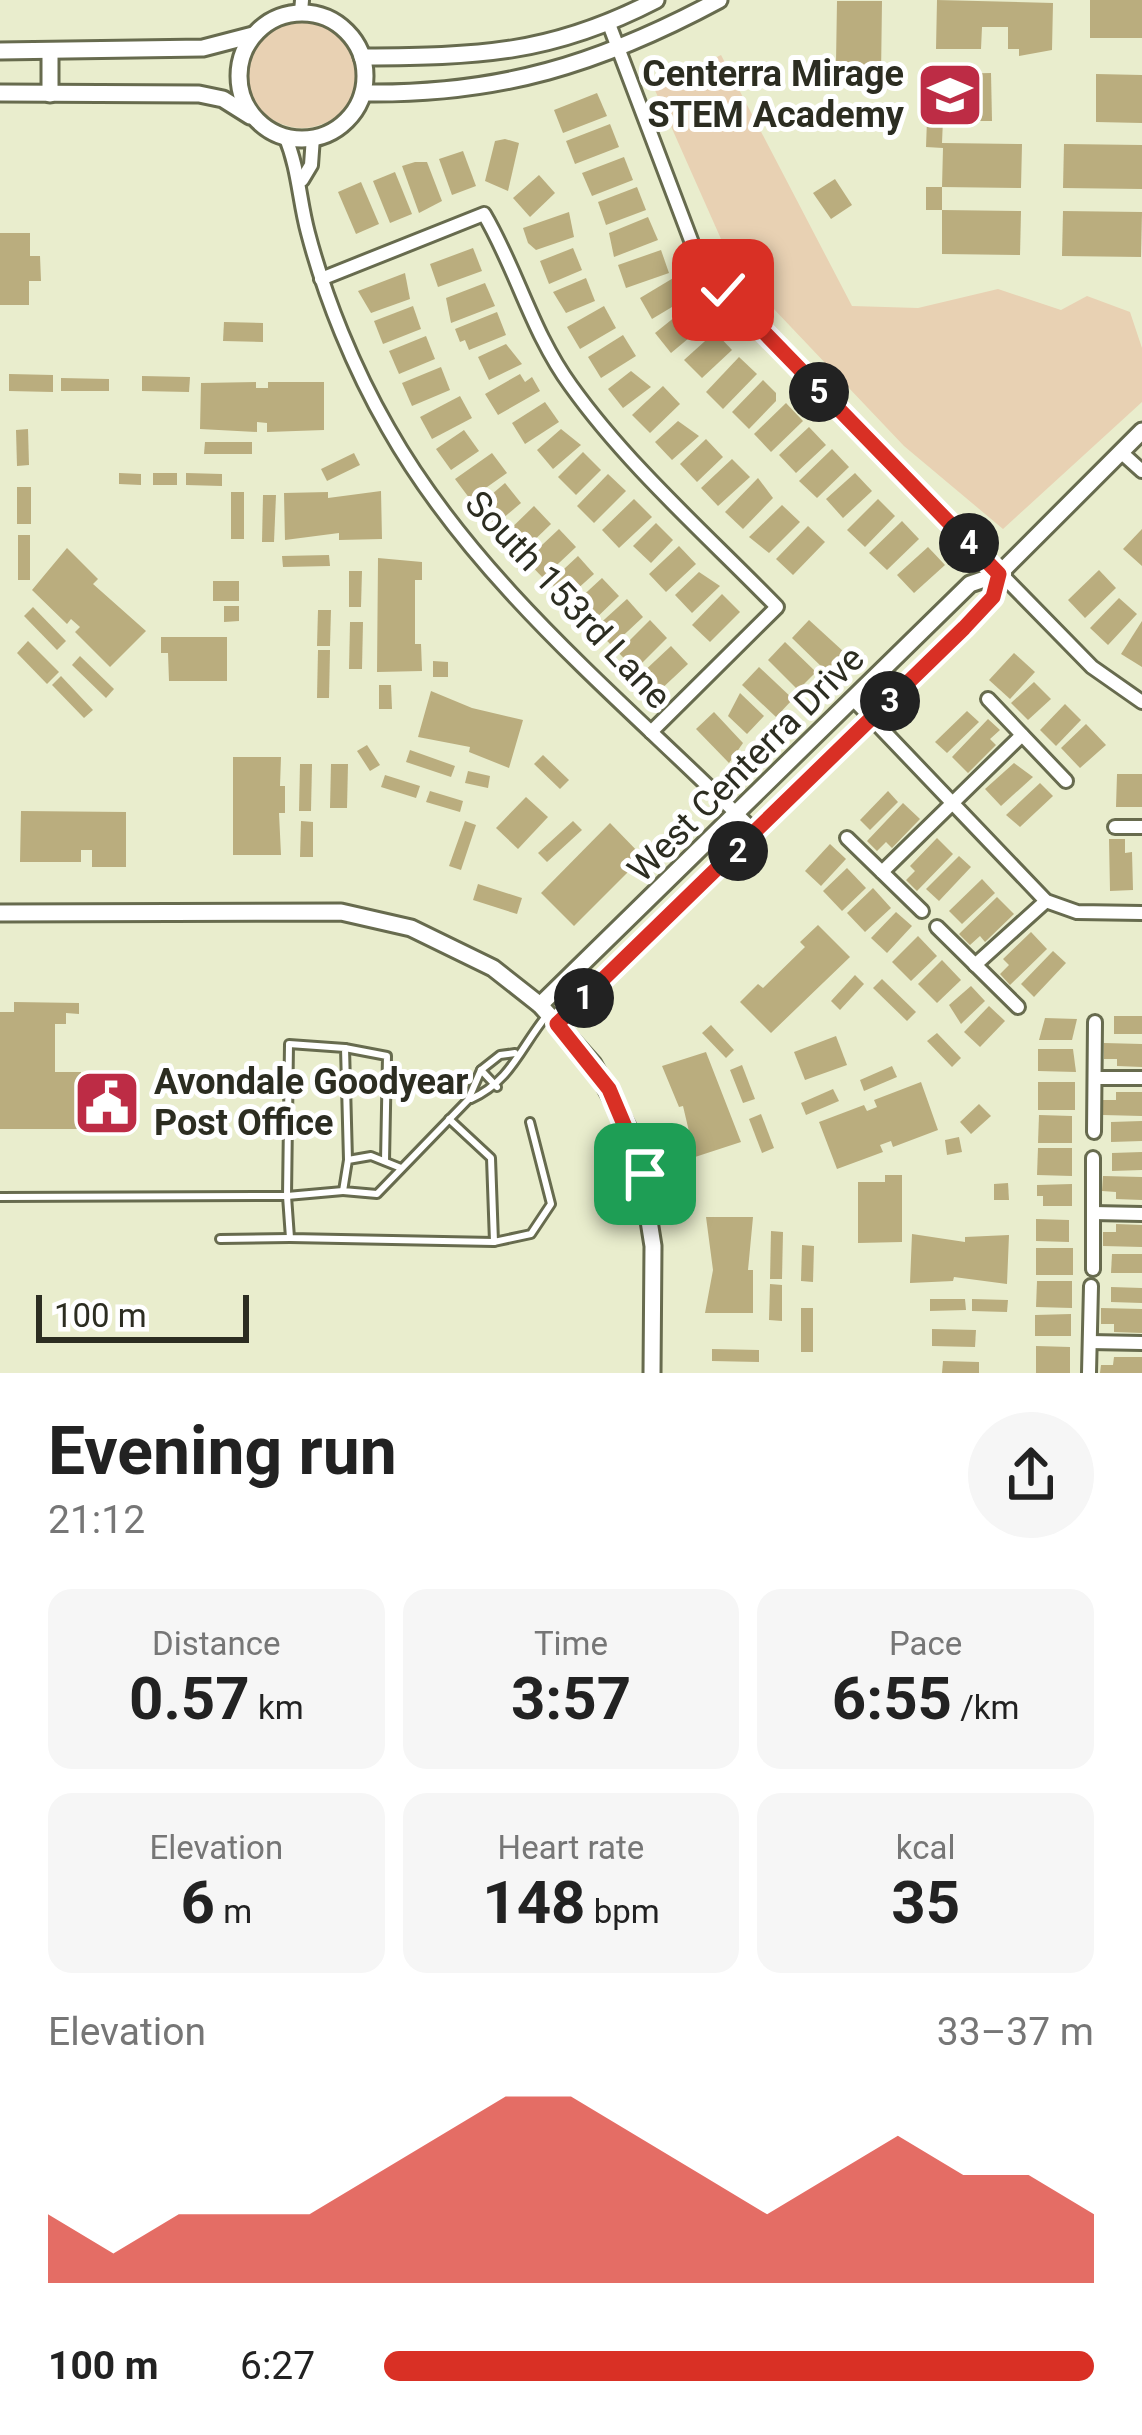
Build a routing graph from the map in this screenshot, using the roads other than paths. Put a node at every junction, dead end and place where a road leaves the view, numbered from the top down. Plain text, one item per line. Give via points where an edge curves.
1 (656, 0) edge
2 (719, 0) edge
3 (302, 6) edge
4 (609, 24) junction
5 (253, 35) junction
6 (0, 52) edge
7 (50, 52) junction
8 (618, 52) junction
9 (362, 57) junction
10 (0, 93) edge
11 (50, 94) junction
12 (363, 94) junction
13 (258, 121) junction
14 (286, 136) junction
15 (313, 137) junction
16 (302, 180) junction
17 (321, 279) junction
18 (1142, 431) edge
19 (1123, 453) junction
20 (1142, 471) edge
21 (999, 574) junction
22 (988, 699) dead end
23 (855, 701) junction
24 (1142, 702) edge
25 (872, 718) junction
26 (651, 732) junction
27 (1022, 735) junction
28 (1066, 781) dead end
29 (952, 802) junction
30 (739, 815) junction
31 (1115, 826) dead end
32 (1142, 827) edge
33 (757, 833) junction
34 (848, 838) dead end
35 (882, 872) junction
36 (1046, 901) junction
37 (922, 911) dead end
38 (0, 913) edge
39 (1142, 913) edge
40 (937, 927) dead end
41 (975, 965) junction
42 (1018, 1007) dead end
43 (548, 1015) junction
44 (1095, 1022) dead end
45 (344, 1048) junction
46 (515, 1054) junction
47 (481, 1070) junction
48 (1094, 1078) junction
49 (1142, 1078) edge
50 (497, 1087) junction
51 (468, 1100) junction
52 (449, 1119) junction
53 (530, 1121) dead end
54 (1094, 1132) dead end
55 (1093, 1158) dead end
56 (348, 1160) junction
57 (386, 1161) junction
58 (401, 1168) junction
59 (343, 1191) junction
60 (287, 1196) junction
61 (0, 1197) edge
62 (1093, 1213) junction
63 (1142, 1214) edge
64 (290, 1238) junction
65 (220, 1239) dead end
66 (494, 1242) junction
67 (1093, 1268) dead end
68 (1091, 1286) dead end
69 (1090, 1342) junction
70 (1142, 1343) edge
71 (652, 1373) edge
72 (1089, 1373) edge

1 - 4 street
2 - 8 street
3 - 5 street
3 - 9 street via 339,24
4 - 8 street
4 - 9 street via 486,56
5 - 7 street via 203,48
5 - 13 street via 238,70
6 - 7 street
7 - 11 street
8 - 12 street via 473,88
8 - 21 street via 692,243 723,290
9 - 12 street
10 - 11 street
11 - 13 street via 199,94
12 - 15 street via 340,126
13 - 14 street
14 - 15 street
14 - 16 street, South 153rd Lane
15 - 16 street, South 153rd Lane
16 - 17 street, South 153rd Lane
17 - 26 street, South 153rd Lane via 386,425 442,515
17 - 26 street via 484,214 571,386 777,607
18 - 19 street, West Centerra Drive
19 - 20 street
19 - 21 street, West Centerra Drive
21 - 23 street, West Centerra Drive via 970,584
21 - 24 street via 1092,667
21 - 25 street, West Centerra Drive via 993,597
22 - 27 street
23 - 25 street
23 - 30 street, West Centerra Drive
25 - 29 street
25 - 33 street, West Centerra Drive
26 - 30 street, South 153rd Lane
27 - 28 street
27 - 29 street
29 - 35 street
29 - 36 street
30 - 33 street, South 153rd Lane
30 - 43 street, West Centerra Drive
31 - 32 street
33 - 43 street, West Centerra Drive
34 - 35 street
35 - 37 street
36 - 39 street via 1077,912
36 - 41 street
38 - 43 street via 379,917 467,952
40 - 41 street
41 - 42 street
43 - 46 lane
43 - 71 street via 609,1089 645,1174
44 - 48 street
45 - 56 lane
45 - 57 lane via 387,1056
45 - 60 lane via 289,1045
46 - 47 lane
46 - 50 lane
47 - 50 lane
47 - 51 lane
48 - 49 street
48 - 54 street
50 - 51 lane
51 - 52 lane
52 - 58 lane
52 - 66 lane via 491,1158
53 - 66 lane via 550,1204 531,1234
55 - 62 street
56 - 57 lane
56 - 59 lane
57 - 58 lane
58 - 59 lane via 377,1194
59 - 60 lane
60 - 61 lane
60 - 64 lane
62 - 63 street
62 - 67 street
64 - 65 lane
64 - 66 lane
68 - 69 street
69 - 70 street
69 - 72 street

